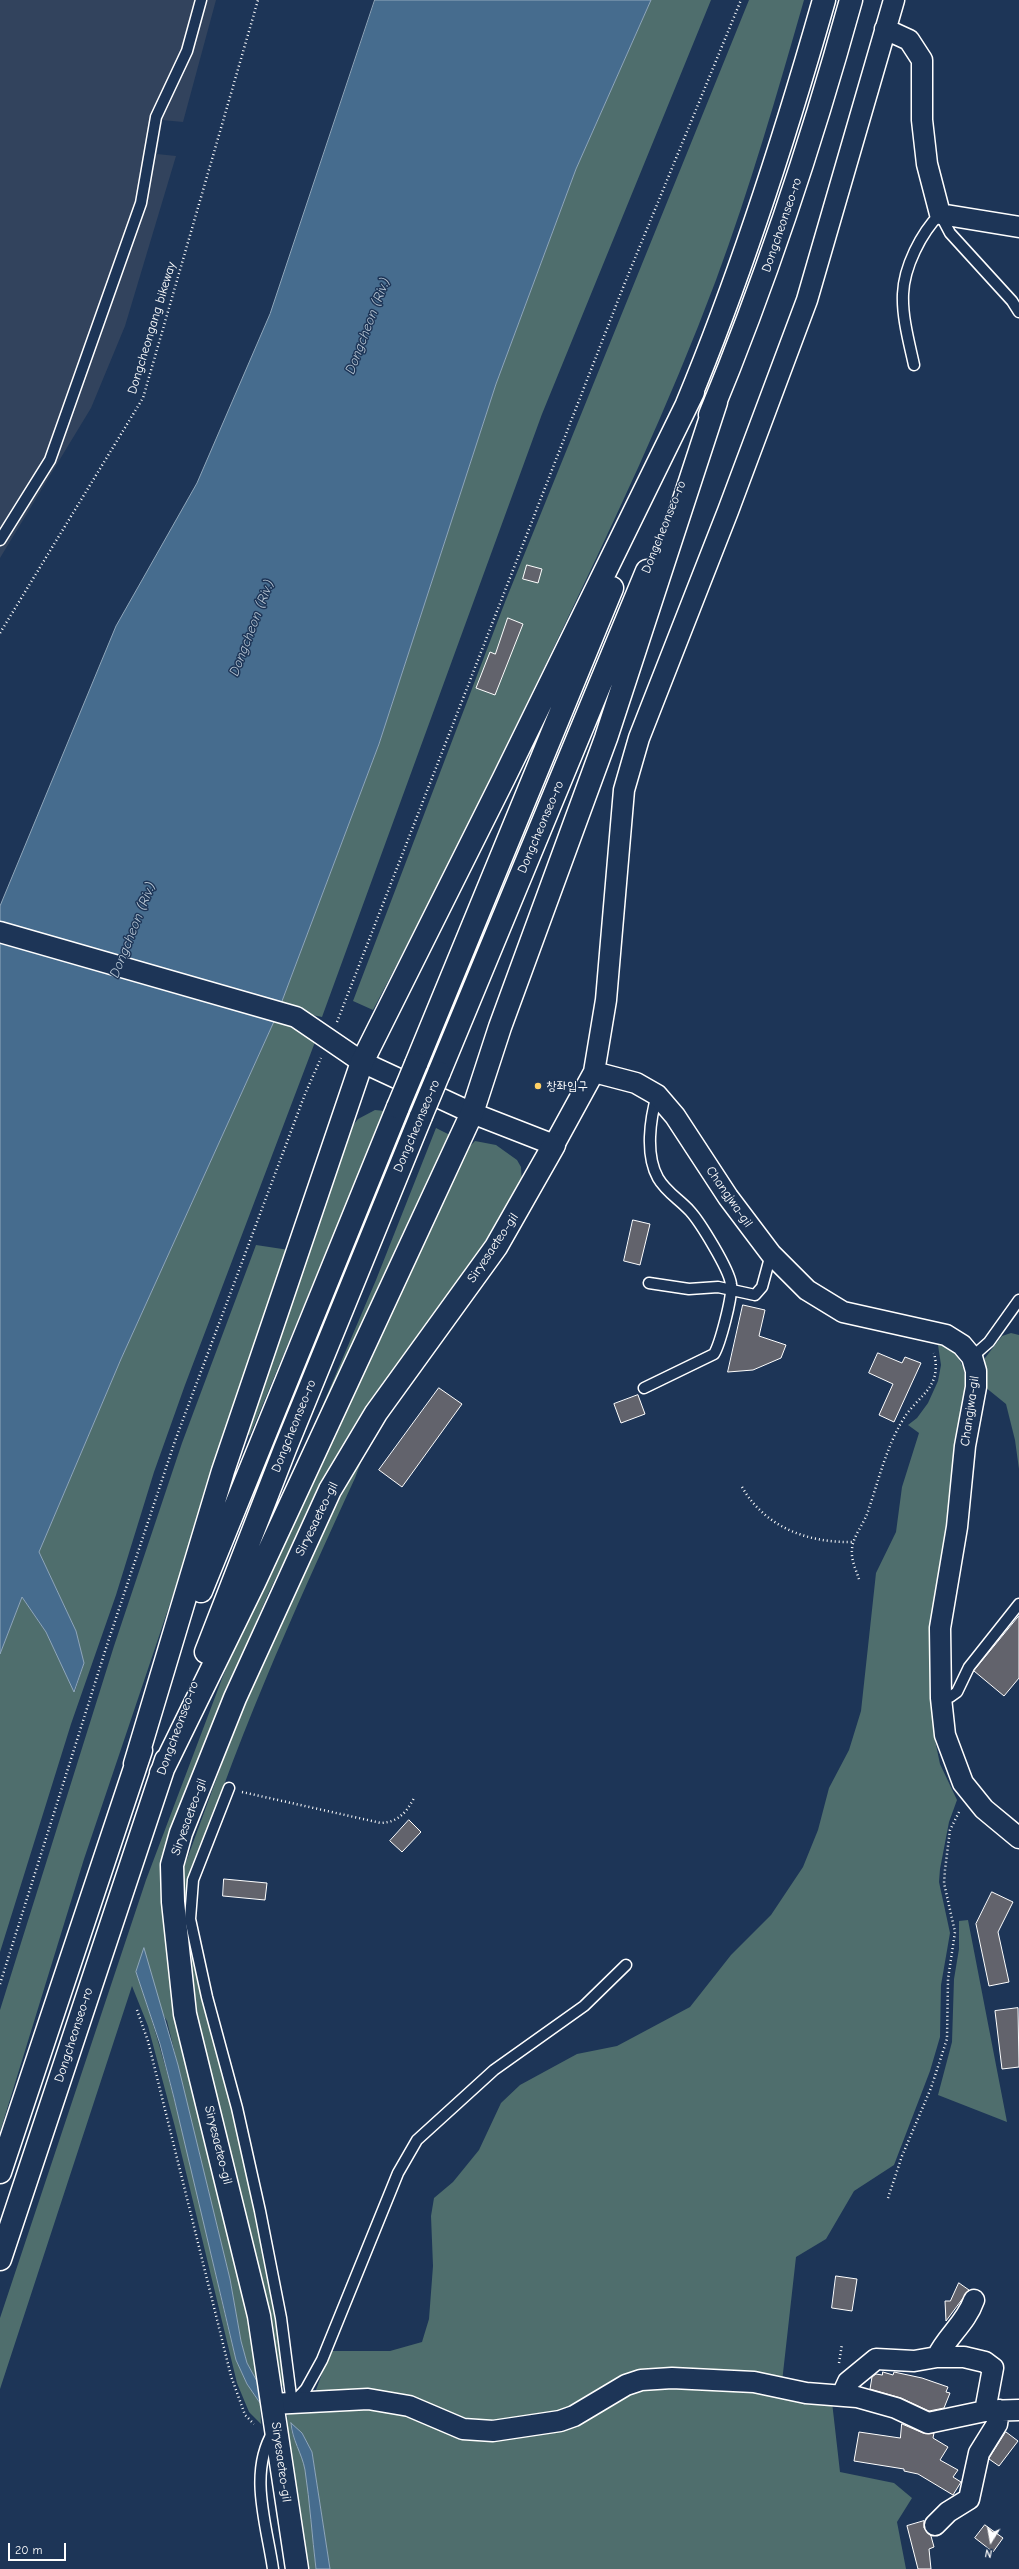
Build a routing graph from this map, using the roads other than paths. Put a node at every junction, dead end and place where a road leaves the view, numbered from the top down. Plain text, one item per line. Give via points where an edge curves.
1 (201, 0) edge
2 (824, 0) edge
3 (851, 0) edge
4 (894, 0) edge
5 (885, 29) junction
6 (940, 214) junction
7 (1019, 227) edge
8 (1019, 312) edge
9 (914, 365) dead end
10 (692, 392) junction
11 (716, 402) junction
12 (0, 540) edge
13 (0, 932) edge
14 (362, 1062) junction
15 (594, 1072) junction
16 (657, 1095) junction
17 (472, 1113) junction
18 (554, 1145) junction
19 (771, 1254) junction
20 (649, 1283) dead end
21 (731, 1290) junction
22 (1019, 1300) edge
23 (972, 1357) junction
24 (644, 1388) dead end
25 (1019, 1604) edge
26 (941, 1698) junction
27 (135, 1764) junction
28 (161, 1773) junction
29 (229, 1788) road end
30 (1019, 1838) edge
31 (626, 1965) dead end
32 (0, 2172) edge
33 (0, 2260) edge
34 (974, 2300) dead end
35 (937, 2357) junction
36 (842, 2395) junction
37 (282, 2404) junction
38 (1019, 2410) edge
39 (992, 2411) junction
40 (276, 2428) junction
41 (935, 2525) dead end
42 (273, 2569) edge
43 (297, 2569) edge

1 - 12 lane via 187,51 156,117 141,203 50,460
2 - 10 main road, Dongcheonseo-ro via 782,144 738,277
3 - 11 main road, Dongcheonseo-ro via 806,154 758,293
4 - 5 street
5 - 6 street via 909,40 922,60 922,120 927,164
5 - 15 street via 807,300 639,738 624,790 606,1000
6 - 7 street
6 - 8 lane via 950,233
6 - 9 lane via 921,241 905,282 904,305
10 - 14 main road
10 - 27 main road, Dongcheonseo-ro, bridge via 252,1462
11 - 17 main road via 606,738 500,1027
11 - 28 main road, Dongcheonseo-ro, bridge via 285,1449
13 - 14 street via 280,1012 310,1025
14 - 17 street
14 - 27 main road via 223,1471
15 - 16 street, Changjwa-gil via 645,1086
15 - 18 street
16 - 19 street, Changjwa-gil via 675,1116 728,1197
16 - 21 lane via 651,1118 651,1150 657,1178 700,1224 730,1278
17 - 18 street
17 - 28 main road via 258,1576
18 - 37 main road, Siryesaeteo-gil via 496,1247 376,1413 330,1490 235,1698 175,1851 171,1881 185,2014
19 - 21 lane via 760,1292 750,1295
19 - 23 street, Changjwa-gil via 807,1290 843,1312 955,1339
20 - 21 lane via 689,1289 718,1287
21 - 24 lane via 718,1348 714,1354
22 - 23 lane via 989,1342
23 - 26 street, Changjwa-gil via 976,1371 976,1387 965,1446 957,1528 940,1628
25 - 26 lane via 969,1667 957,1692 950,1697
26 - 30 street, Changjwa-gil via 950,1752 963,1783 973,1796
27 - 32 main road, Dongcheonseo-ro
28 - 33 main road, Dongcheonseo-ro
29 - 37 lane via 193,1880 190,1918 207,1997 237,2108 281,2318
31 - 37 lane via 584,2006 494,2070 417,2140 398,2173 322,2360 306,2389
34 - 35 street via 966,2319 945,2343
35 - 36 street via 914,2361 876,2359 848,2382
35 - 39 street via 964,2357 990,2364 994,2374
36 - 37 street via 816,2394 754,2382 655,2378 626,2385 574,2416 560,2421 478,2431 451,2426 409,2406 386,2401 351,2398
36 - 39 street via 874,2401 909,2413 928,2423
37 - 40 main road, Siryesaeteo-gil
38 - 39 street
39 - 41 street via 997,2424 979,2453 969,2499 948,2512
40 - 42 lane via 264,2450 260,2478
40 - 43 main road, Siryesaeteo-gil

